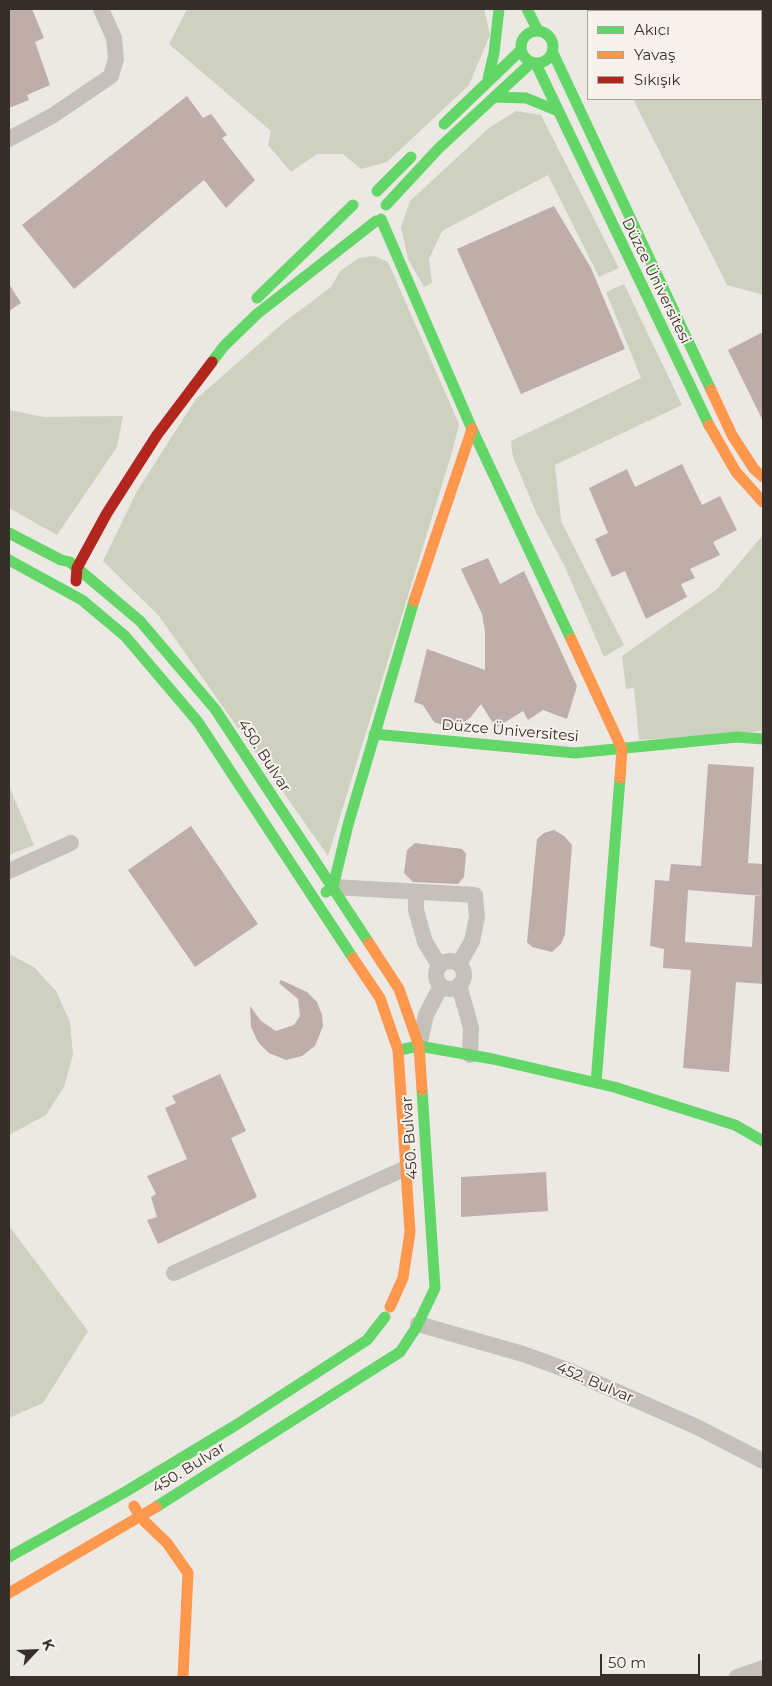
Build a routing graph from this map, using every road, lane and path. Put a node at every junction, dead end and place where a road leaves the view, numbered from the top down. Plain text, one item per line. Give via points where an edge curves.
1 (101, 9) edge
2 (499, 9) edge
3 (527, 9) edge
4 (538, 31) junction
5 (521, 40) junction
6 (553, 53) junction
7 (534, 63) junction
8 (488, 79) junction
9 (494, 97) junction
10 (558, 111) junction
11 (432, 135) dead end
12 (10, 141) edge
13 (418, 149) dead end
14 (368, 191) junction
15 (386, 204) junction
16 (353, 205) junction
17 (379, 220) junction
18 (472, 429) junction
19 (763, 477) edge
20 (763, 502) edge
21 (85, 530) dead end
22 (9, 533) edge
23 (64, 556) junction
24 (9, 560) edge
25 (76, 568) junction
26 (58, 587) junction
27 (374, 734) junction
28 (763, 739) edge
29 (622, 749) junction
30 (71, 843) dead end
31 (9, 871) edge
32 (332, 887) junction
33 (416, 892) junction
34 (315, 901) junction
35 (460, 964) junction
36 (439, 965) junction
37 (459, 985) junction
38 (441, 986) junction
39 (419, 1046) junction
40 (398, 1050) junction
41 (470, 1055) junction
42 (596, 1083) junction
43 (763, 1140) edge
44 (406, 1168) junction
45 (174, 1273) dead end
46 (388, 1312) junction
47 (417, 1326) junction
48 (763, 1461) edge
49 (125, 1492) junction
50 (140, 1517) junction
51 (9, 1557) edge
52 (9, 1593) edge
53 (763, 1668) edge
54 (184, 1677) edge
55 (737, 1677) edge

1 - 12 street via 114,38 116,59 111,76
2 - 8 street
3 - 4 street
4 - 5 street via 532,31
4 - 6 street via 549,36
5 - 7 street, Düzce Üniversitesi via 526,60
5 - 8 street
6 - 7 street via 546,61
6 - 19 street via 732,435
7 - 9 street
7 - 10 street, Düzce Üniversitesi
8 - 11 street
9 - 10 street via 526,98
9 - 15 street
10 - 20 street, Düzce Üniversitesi via 705,417 736,472
13 - 14 street
14 - 15 street via 382,194
14 - 16 street
15 - 17 street
16 - 17 street via 358,218 367,223
16 - 21 street via 217,336 166,405
17 - 18 street
17 - 25 street via 257,314 224,346 157,435
18 - 27 street via 415,596
18 - 29 street
22 - 23 street
23 - 25 street
23 - 26 street via 50,569 50,579
24 - 26 street, 450. Bulvar
25 - 26 street via 77,577 73,585
25 - 32 street, 450. Bulvar via 140,621 215,709
26 - 34 street, 450. Bulvar via 82,600 125,636 198,722
27 - 29 street, Düzce Üniversitesi via 576,753
27 - 32 street
28 - 29 street, Düzce Üniversitesi via 738,737
29 - 42 street
30 - 31 street
32 - 33 street
32 - 34 street
32 - 39 street, 450. Bulvar via 399,989
33 - 35 street via 475,895 477,918 472,941
33 - 36 street via 416,910 423,934
34 - 40 street, 450. Bulvar via 380,998
35 - 36 street via 451,960
35 - 37 street via 464,977
36 - 38 street via 435,974
37 - 38 street via 450,989
37 - 41 street via 471,1028
38 - 39 street via 426,1014
39 - 40 street
39 - 41 street
39 - 47 street, 450. Bulvar via 435,1288
40 - 44 street, 450. Bulvar
41 - 42 street
42 - 43 street via 688,1108 735,1125
44 - 45 street
44 - 46 street, 450. Bulvar via 410,1232 403,1278
46 - 47 street via 386,1322 394,1333 408,1334
46 - 47 street via 399,1301 410,1304 419,1316
46 - 49 street, 450. Bulvar via 367,1340
47 - 48 street, 452. Bulvar via 523,1354 570,1371 697,1427
47 - 50 street, 450. Bulvar via 400,1352
49 - 50 street
49 - 51 street, 450. Bulvar
50 - 52 street, 450. Bulvar
50 - 54 street via 167,1543 188,1573
53 - 55 street

